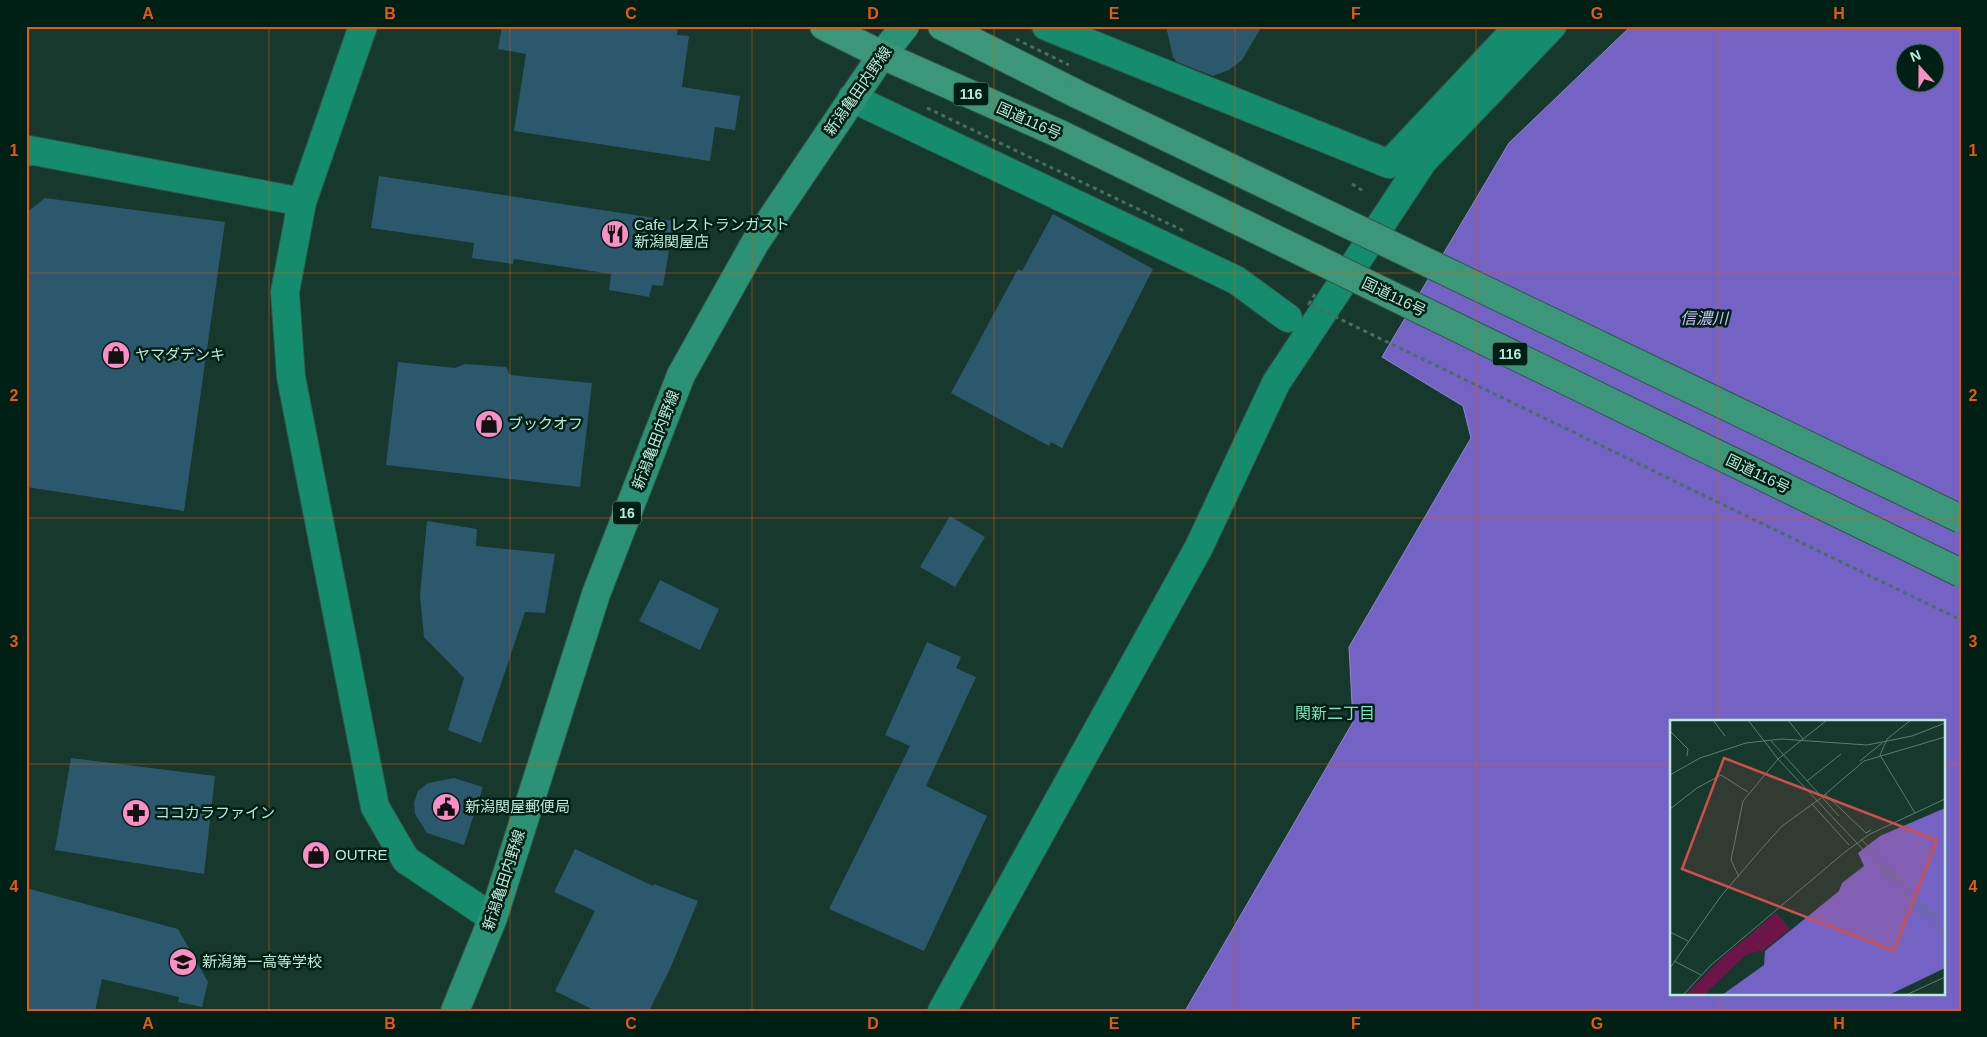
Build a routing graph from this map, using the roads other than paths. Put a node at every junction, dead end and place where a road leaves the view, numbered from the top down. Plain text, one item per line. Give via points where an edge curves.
1 (363, 26) edge
2 (824, 26) edge
3 (905, 26) edge
4 (942, 26) edge
5 (1046, 26) edge
6 (1519, 26) edge
7 (1552, 26) edge
8 (882, 55) junction
9 (852, 98) junction
10 (26, 152) edge
11 (302, 202) junction
12 (1288, 318) dead end
13 (1961, 519) edge
14 (1961, 574) edge
15 (493, 918) junction
16 (455, 1011) edge
17 (942, 1011) edge

1 - 11 street
2 - 8 highway, 国道116号 / 116
3 - 8 main road, 新潟亀田内野線 / 16
4 - 13 highway, bridge
5 - 6 street via 1389,164
7 - 17 street via 1423,161 1276,383 1199,547
8 - 9 main road, 新潟亀田内野線 / 16
8 - 14 highway, 国道116号 / 116, bridge via 1060,134
9 - 12 street via 1236,280
9 - 15 main road, 新潟亀田内野線 / 16 via 754,244 681,375 596,594
10 - 11 street via 29,150
11 - 15 street via 286,292 291,377 375,807 406,860
15 - 16 main road, 新潟亀田内野線 / 16

